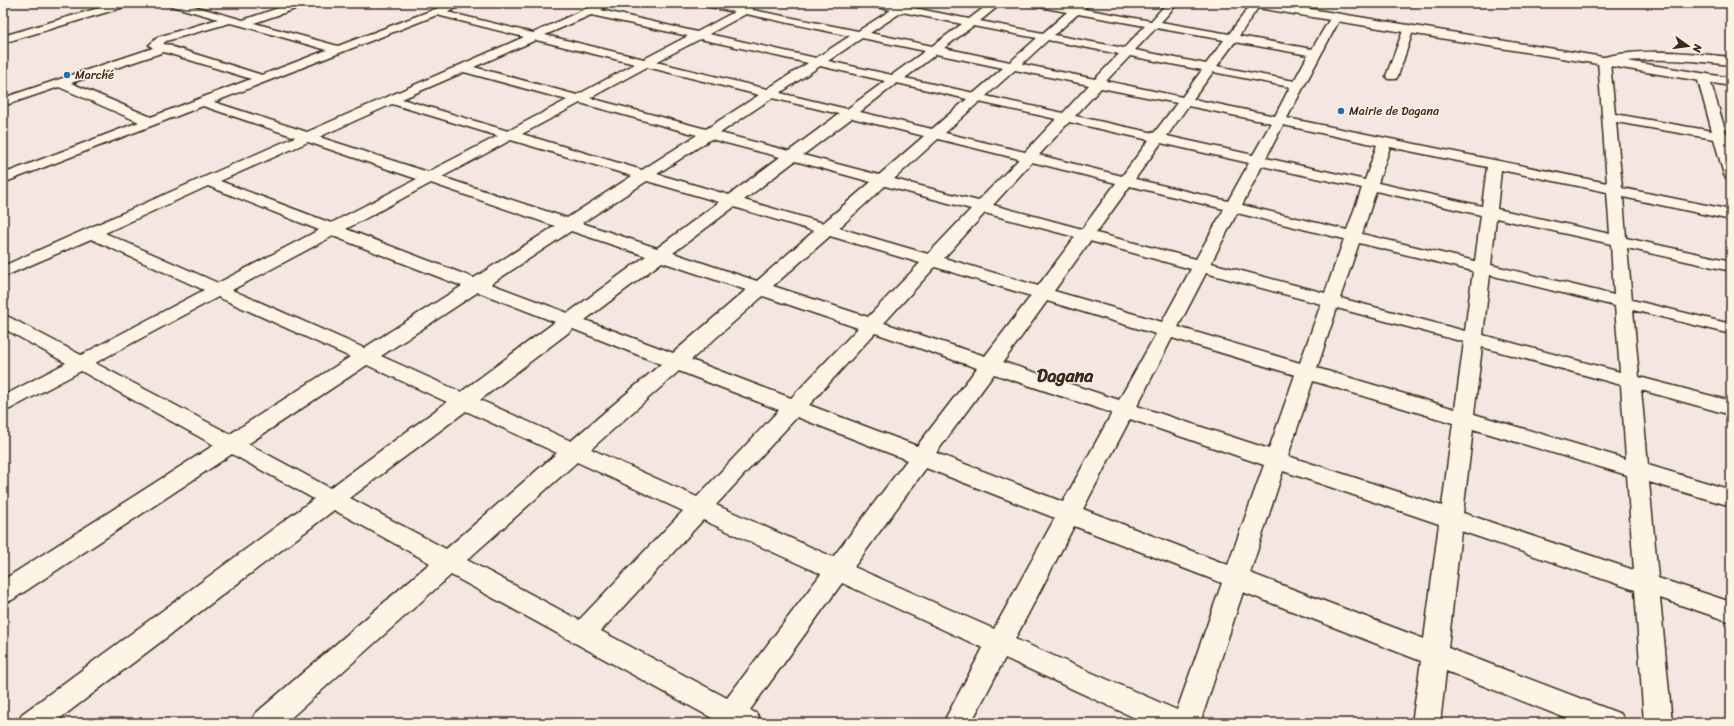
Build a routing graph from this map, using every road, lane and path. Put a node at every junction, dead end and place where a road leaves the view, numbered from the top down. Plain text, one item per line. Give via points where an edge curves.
1 (127, 3) edge
2 (172, 3) edge
3 (303, 3) edge
4 (460, 3) edge
5 (609, 3) edge
6 (705, 3) edge
7 (760, 3) edge
8 (870, 3) edge
9 (997, 3) edge
10 (1034, 3) edge
11 (1173, 3) edge
12 (1254, 3) edge
13 (905, 6) edge
14 (1080, 7) edge
15 (745, 11) junction
16 (436, 12) junction
17 (590, 12) junction
18 (1336, 17) junction
19 (230, 19) junction
20 (971, 22) junction
21 (243, 23) junction
22 (1153, 24) junction
23 (1409, 28) junction
24 (861, 34) junction
25 (534, 36) junction
26 (698, 36) junction
27 (1045, 37) junction
28 (1232, 38) junction
29 (3, 40) edge
30 (167, 48) junction
31 (339, 50) junction
32 (935, 50) junction
33 (1127, 52) junction
34 (1315, 53) junction
35 (1604, 60) junction
36 (818, 62) junction
37 (1731, 62) edge
38 (645, 64) junction
39 (1012, 66) junction
40 (463, 68) junction
41 (1209, 68) junction
42 (1392, 76) dead end
43 (1703, 77) junction
44 (262, 79) junction
45 (895, 80) junction
46 (1731, 82) edge
47 (60, 83) junction
48 (1098, 83) junction
49 (1298, 86) junction
50 (769, 94) junction
51 (976, 98) junction
52 (579, 99) junction
53 (391, 100) junction
54 (1185, 101) junction
55 (3, 102) edge
56 (202, 102) junction
57 (849, 114) junction
58 (1609, 117) junction
59 (1066, 118) junction
60 (1279, 120) junction
61 (151, 122) junction
62 (708, 134) junction
63 (934, 134) junction
64 (510, 135) junction
65 (307, 137) junction
66 (1725, 137) edge
67 (1158, 138) junction
68 (1384, 142) junction
69 (792, 156) junction
70 (1028, 158) junction
71 (1258, 160) junction
72 (1495, 164) junction
73 (645, 175) junction
74 (1731, 176) edge
75 (430, 178) junction
76 (3, 179) edge
77 (882, 180) junction
78 (1126, 181) junction
79 (207, 182) junction
80 (1370, 186) junction
81 (1615, 190) junction
82 (732, 201) junction
83 (982, 207) junction
84 (1233, 207) junction
85 (1489, 212) junction
86 (1731, 215) edge
87 (569, 225) junction
88 (826, 229) junction
89 (332, 230) junction
90 (92, 233) junction
91 (1086, 235) junction
92 (1352, 237) junction
93 (1619, 241) junction
94 (660, 255) junction
95 (932, 261) junction
96 (1202, 266) junction
97 (1731, 266) edge
98 (1482, 268) junction
99 (3, 272) edge
100 (476, 285) junction
101 (759, 288) junction
102 (218, 290) junction
103 (1043, 293) junction
104 (1330, 300) junction
105 (1624, 303) junction
106 (3, 321) edge
107 (571, 322) junction
108 (871, 326) junction
109 (1731, 329) edge
110 (1167, 330) junction
111 (1474, 339) junction
112 (366, 357) junction
113 (675, 362) junction
114 (81, 363) junction
115 (990, 365) junction
116 (1306, 372) junction
117 (1630, 381) junction
118 (464, 401) junction
119 (3, 404) edge
120 (794, 408) junction
121 (1731, 408) edge
122 (1125, 410) junction
123 (1463, 418) junction
124 (232, 444) junction
125 (574, 451) junction
126 (922, 457) junction
127 (1275, 460) junction
128 (1637, 470) junction
129 (1731, 498) edge
130 (332, 499) junction
131 (700, 508) junction
132 (1069, 514) junction
133 (1451, 519) junction
134 (448, 562) junction
135 (838, 570) junction
136 (1236, 578) junction
137 (1647, 584) junction
138 (3, 593) edge
139 (1731, 612) edge
140 (582, 634) junction
141 (1000, 644) junction
142 (1434, 655) junction
143 (739, 719) edge
144 (32, 723) edge
145 (265, 723) edge
146 (957, 723) edge
147 (1175, 723) edge
148 (1186, 723) edge
149 (1426, 723) edge
150 (1611, 723) edge
151 (1658, 723) edge

1 - 29 street
2 - 19 street
3 - 21 street
4 - 16 street
5 - 17 street
6 - 15 street
7 - 15 street
8 - 13 street
9 - 20 street
10 - 14 street
11 - 22 street
12 - 18 street
12 - 28 street
13 - 20 street
13 - 24 street
14 - 22 street
14 - 27 street
15 - 24 street
15 - 26 street
16 - 25 street
16 - 31 street
17 - 25 street
17 - 26 street
18 - 23 street
18 - 34 street
19 - 21 street
19 - 30 street via 162,39 155,45
20 - 27 street
20 - 32 street
21 - 31 street
22 - 28 street
22 - 33 street
23 - 35 street
23 - 42 street
24 - 32 street
24 - 36 street
25 - 38 street
25 - 40 street
26 - 36 street
26 - 38 street
27 - 33 street
27 - 39 street
28 - 34 street
28 - 41 street
30 - 44 street
30 - 47 street
31 - 44 street
32 - 39 street
32 - 45 street
33 - 41 street
33 - 48 street
34 - 49 street
35 - 37 street via 1627,56 1689,56
35 - 43 street
35 - 58 street
36 - 45 street
36 - 50 street
38 - 50 street
38 - 52 street
39 - 48 street
39 - 51 street
40 - 52 street
40 - 53 street
41 - 49 street
41 - 54 street
43 - 46 street
43 - 66 street
44 - 56 street
45 - 51 street
45 - 57 street
47 - 55 street
47 - 61 street
48 - 54 street
48 - 59 street
49 - 60 street
50 - 57 street
50 - 62 street
51 - 59 street
51 - 63 street
52 - 62 street
52 - 64 street
53 - 64 street
53 - 65 street
54 - 60 street
54 - 67 street
56 - 61 street
56 - 65 street
57 - 63 street
57 - 69 street
58 - 66 street
58 - 81 street
59 - 67 street
59 - 70 street
60 - 68 street
60 - 71 street
61 - 76 street
62 - 69 street
62 - 73 street
63 - 70 street
63 - 77 street
64 - 73 street
64 - 75 street
65 - 75 street
65 - 79 street
66 - 74 street
67 - 71 street
67 - 78 street
68 - 72 street
68 - 80 street
69 - 77 street
69 - 82 street
70 - 78 street
70 - 83 street
71 - 80 street
71 - 84 street
72 - 81 street
72 - 85 street
73 - 82 street
73 - 87 street
75 - 87 street
75 - 89 street
77 - 83 street
77 - 88 street
78 - 84 street
78 - 91 street
79 - 89 street
79 - 90 street
80 - 85 street
80 - 92 street
81 - 86 street
81 - 93 street
82 - 88 street
82 - 94 street
83 - 91 street
83 - 95 street
84 - 92 street
84 - 96 street
85 - 93 street
85 - 98 street
87 - 94 street
87 - 100 street
88 - 95 street
88 - 101 street
89 - 100 street
89 - 102 street
90 - 99 street
90 - 102 street
91 - 96 street
91 - 103 street
92 - 98 street
92 - 104 street
93 - 97 street
93 - 105 street
94 - 101 street
94 - 107 street
95 - 103 street
95 - 108 street
96 - 104 street
96 - 110 street
98 - 105 street
98 - 111 street
100 - 107 street
100 - 112 street
101 - 108 street
101 - 113 street
102 - 112 street
102 - 114 street
103 - 110 street
103 - 115 street
104 - 111 street
104 - 116 street
105 - 109 street
105 - 117 street
106 - 114 street
107 - 113 street
107 - 118 street
108 - 115 street
108 - 120 street
110 - 116 street
110 - 122 street
111 - 117 street
111 - 123 street
112 - 118 street
112 - 124 street
113 - 120 street
113 - 125 street
114 - 119 street
114 - 124 street
115 - 122 street
115 - 126 street
116 - 123 street
116 - 127 street
117 - 121 street
117 - 128 street
118 - 125 street
118 - 130 street
120 - 126 street
120 - 131 street
122 - 127 street
122 - 132 street
123 - 128 street
123 - 133 street
124 - 130 street
124 - 138 street
125 - 131 street
125 - 134 street
126 - 132 street
126 - 135 street
127 - 133 street
127 - 136 street
128 - 129 street
128 - 137 street
130 - 134 street
130 - 144 street
131 - 135 street
131 - 140 street
132 - 136 street
132 - 141 street
133 - 137 street
133 - 142 street
134 - 140 street
134 - 145 street
135 - 141 street
135 - 143 street
136 - 142 street
136 - 148 street
137 - 139 street
137 - 151 street
140 - 143 street
141 - 146 street
141 - 147 street
142 - 149 street
142 - 150 street

